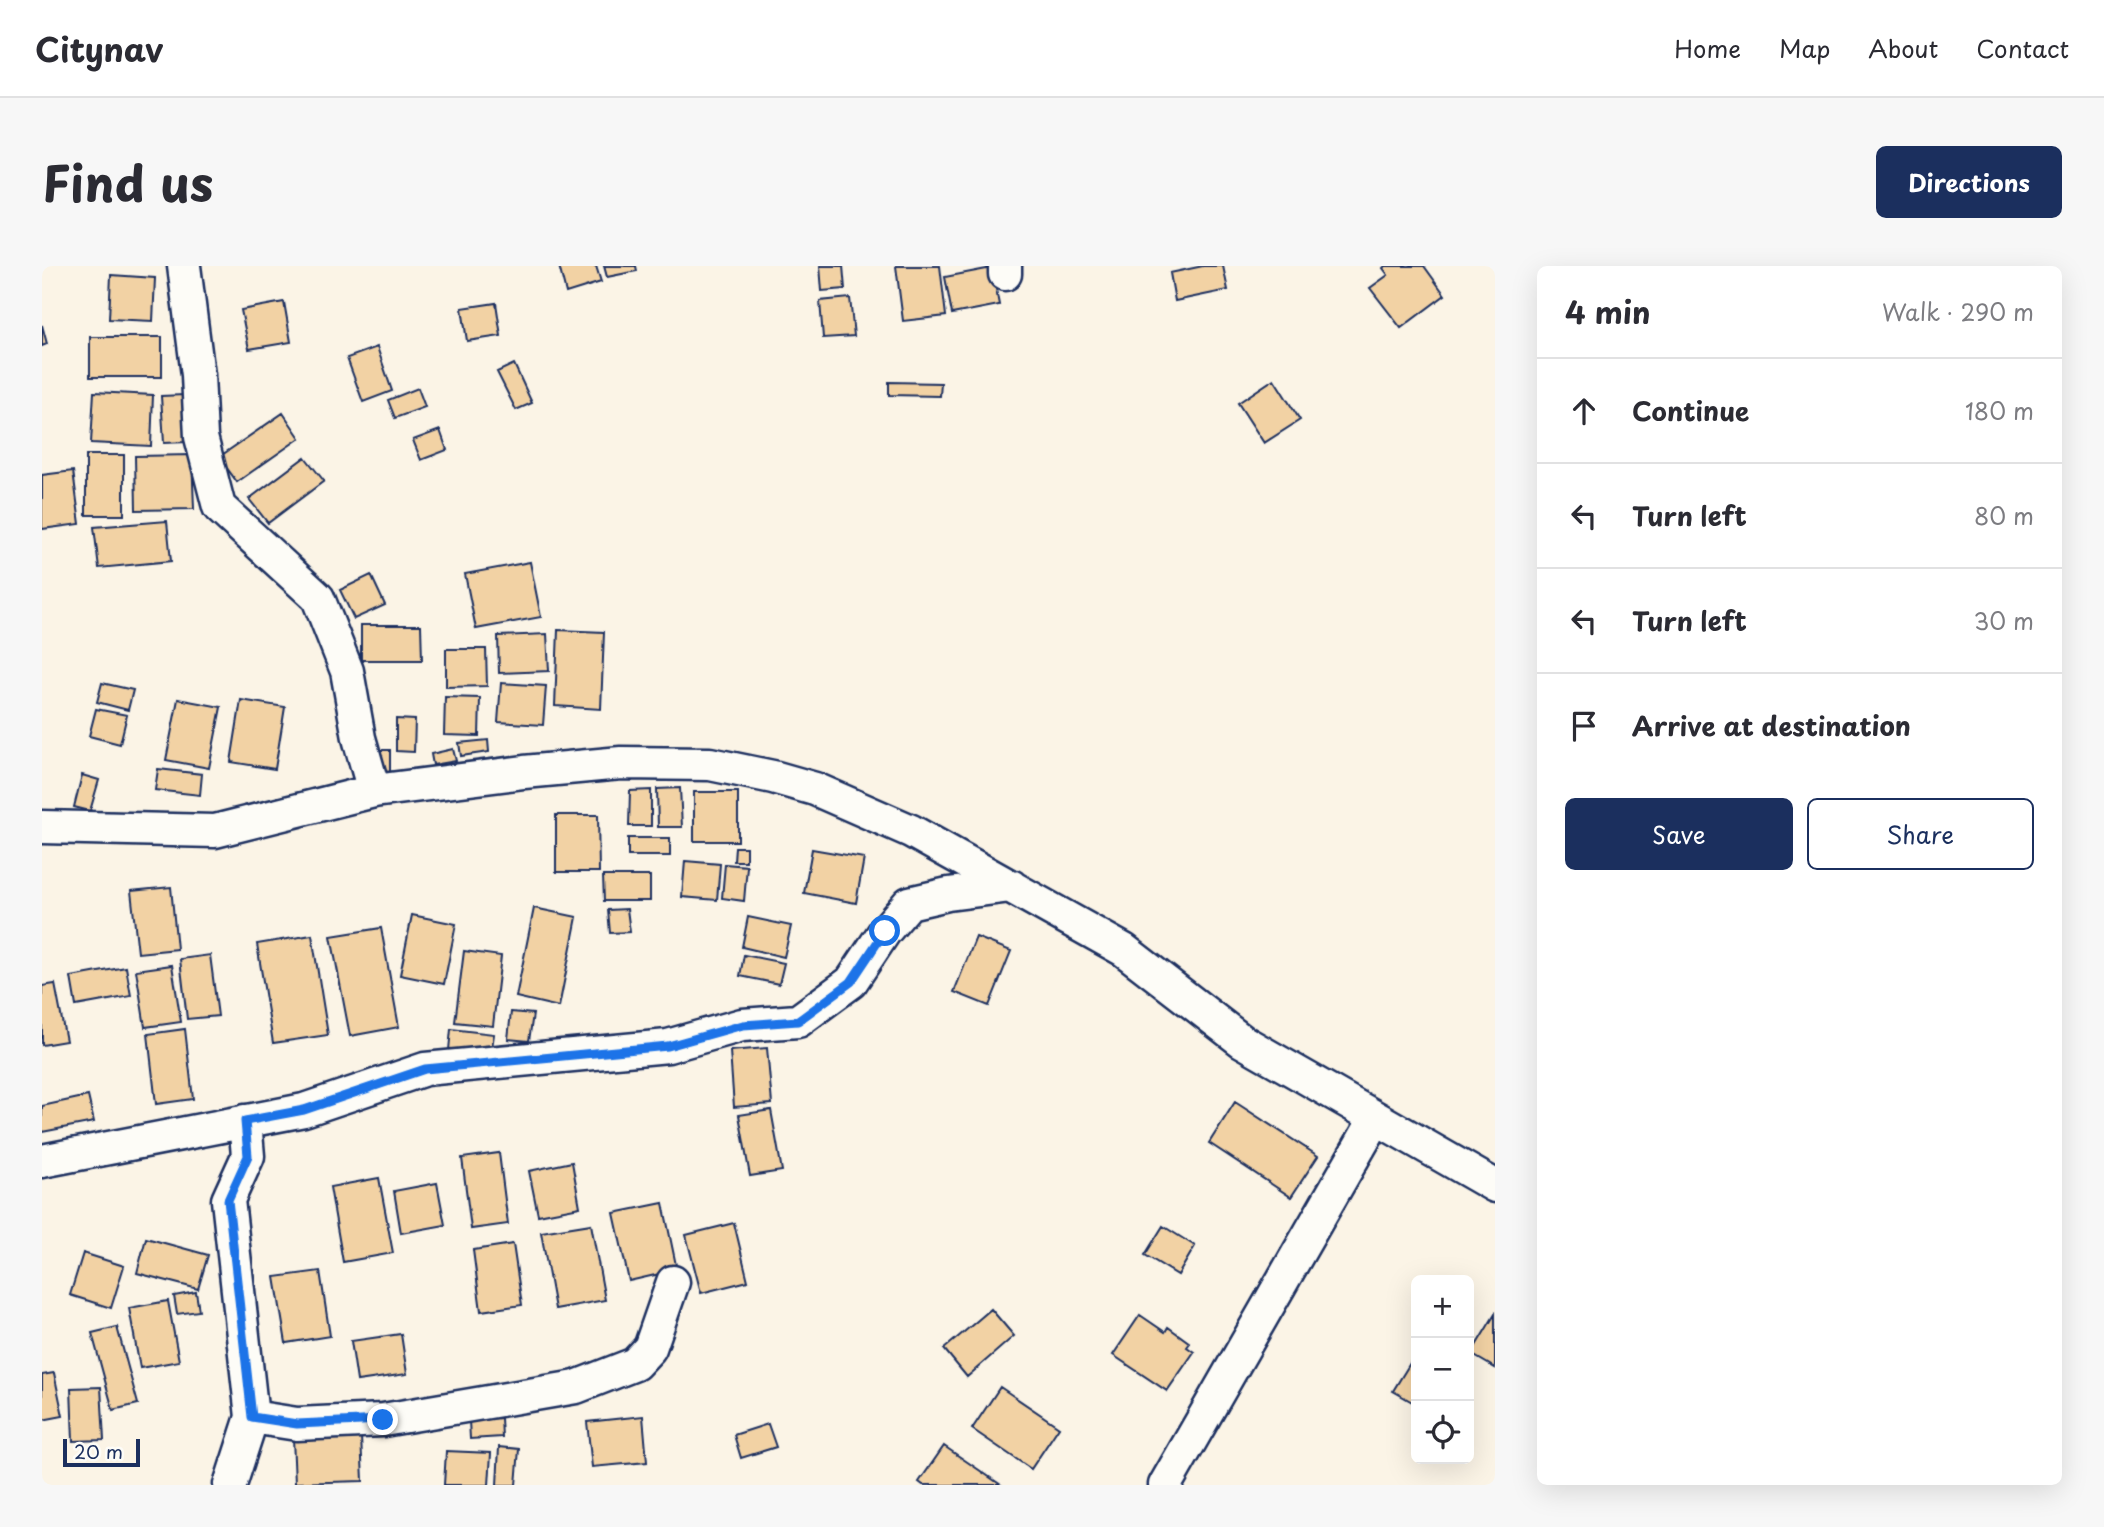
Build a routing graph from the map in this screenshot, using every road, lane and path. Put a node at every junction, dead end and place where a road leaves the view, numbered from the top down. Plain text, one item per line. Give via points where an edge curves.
1 (184, 266) edge
2 (374, 791) junction
3 (42, 827) edge
4 (1011, 886) junction
5 (1376, 1118) junction
6 (245, 1121) junction
7 (42, 1161) edge
8 (1495, 1186) edge
9 (673, 1282) dead end
10 (252, 1417) junction
11 (229, 1485) edge
12 (1165, 1485) edge

1 - 2 street via 201,437 219,507 317,598 347,671
2 - 3 street via 215,831
2 - 4 street via 621,763 710,764 815,789 911,831
4 - 5 street via 1124,950 1242,1041
4 - 6 street via 909,903 851,982 798,1021 743,1025 668,1046 425,1069 304,1110
5 - 8 street
5 - 12 street
6 - 7 street
6 - 10 street via 248,1156 228,1200
9 - 10 street via 650,1348 635,1364 576,1387 383,1420 297,1424
10 - 11 street

